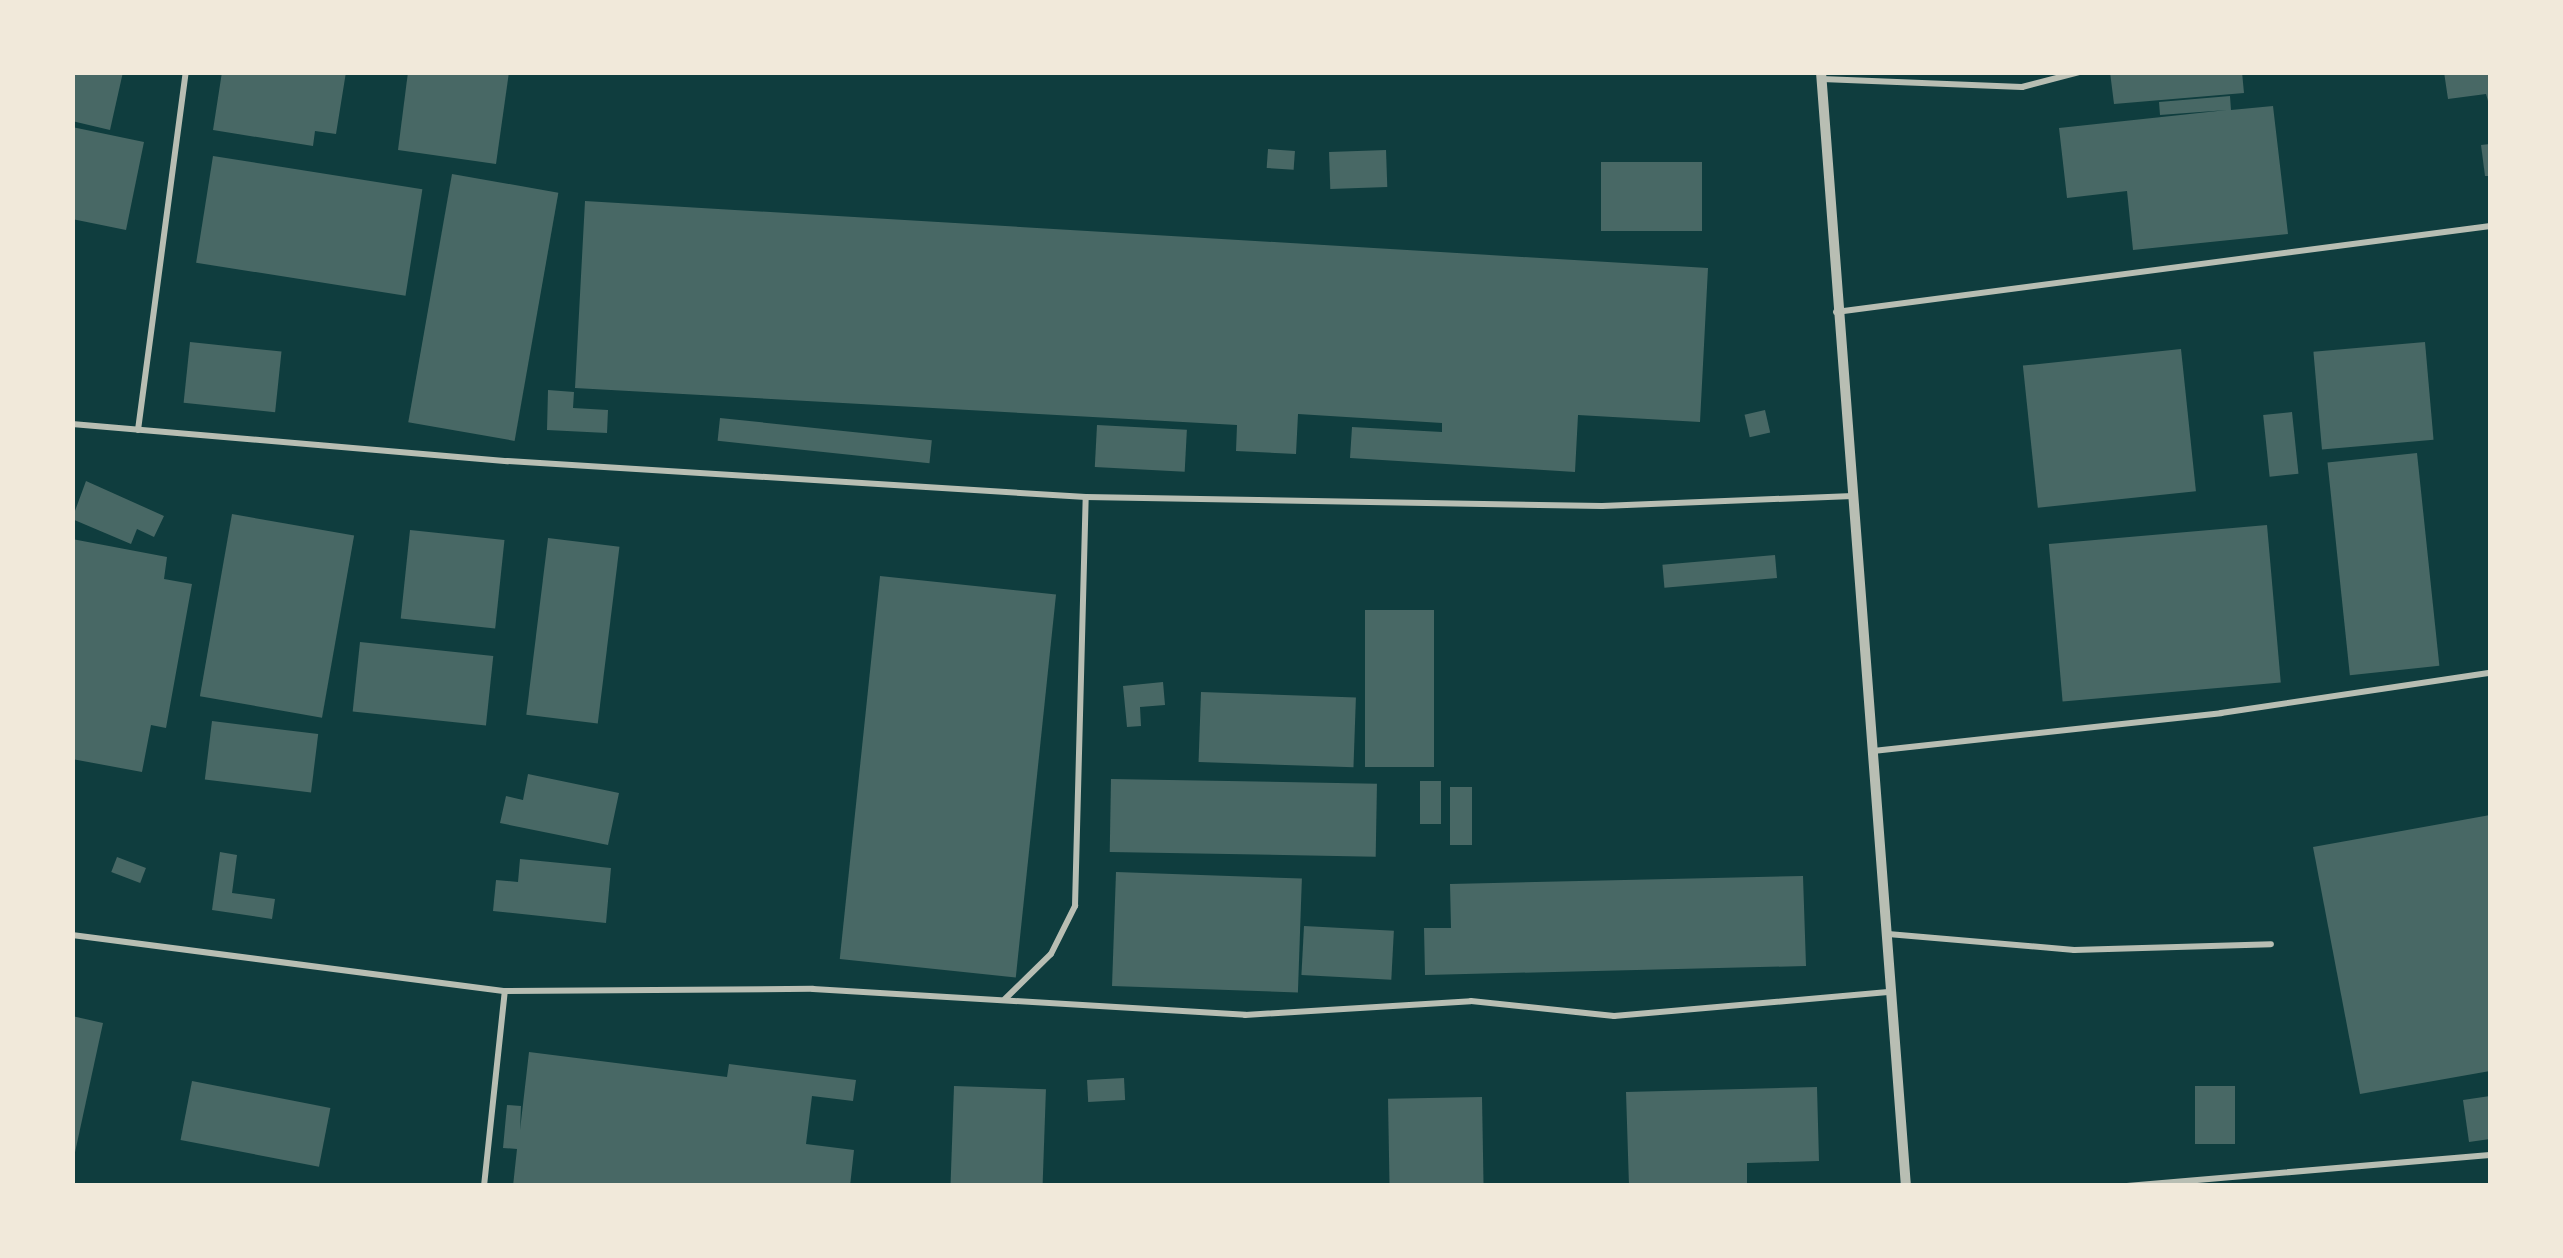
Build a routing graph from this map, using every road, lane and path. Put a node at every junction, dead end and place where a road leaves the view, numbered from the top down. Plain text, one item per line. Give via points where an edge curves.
1 (186, 72) edge
2 (2079, 72) edge
3 (1821, 76) edge
4 (2490, 226) edge
5 (1834, 312) junction
6 (72, 424) edge
7 (138, 430) junction
8 (1854, 496) junction
9 (1086, 497) junction
10 (2490, 674) edge
11 (1873, 750) junction
12 (1888, 934) junction
13 (72, 935) edge
14 (2271, 944) dead end
15 (504, 991) junction
16 (1891, 992) junction
17 (1005, 999) junction
18 (2490, 1156) edge
19 (484, 1186) edge
20 (1906, 1186) edge
21 (2127, 1186) edge

1 - 7 lane
2 - 3 lane via 2022,88
3 - 5 street
4 - 5 lane
5 - 8 street
6 - 7 lane
7 - 9 lane
8 - 9 lane via 1602,506
8 - 11 street
9 - 17 lane via 1075,906 1051,954
10 - 11 lane via 2220,713
11 - 12 street
12 - 14 lane via 2074,950
12 - 16 street
13 - 15 lane
15 - 17 lane via 813,989
15 - 19 lane
16 - 17 lane via 1614,1016 1471,1000 1245,1014
16 - 20 street
18 - 21 lane

